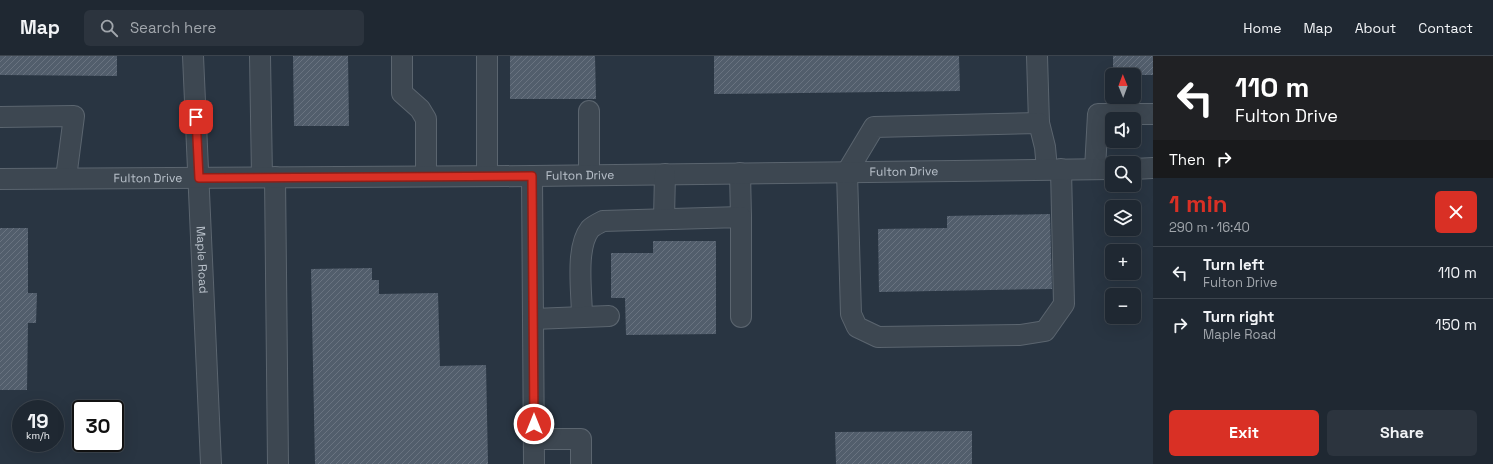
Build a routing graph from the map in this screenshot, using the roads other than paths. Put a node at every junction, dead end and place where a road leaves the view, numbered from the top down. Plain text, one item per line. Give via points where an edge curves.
1 (193, 56) edge
2 (260, 56) edge
3 (402, 56) edge
4 (487, 56) edge
5 (1037, 56) edge
6 (589, 111) dead end
7 (1153, 114) edge
8 (0, 117) edge
9 (1039, 123) junction
10 (1153, 168) edge
11 (1054, 169) junction
12 (1104, 169) edge
13 (1141, 169) edge
14 (847, 172) junction
15 (740, 173) junction
16 (665, 174) junction
17 (589, 175) junction
18 (426, 176) junction
19 (487, 176) junction
20 (532, 176) junction
21 (268, 177) junction
22 (66, 178) junction
23 (199, 178) junction
24 (0, 179) edge
25 (741, 217) junction
26 (664, 218) junction
27 (582, 316) junction
28 (609, 316) dead end
29 (741, 318) dead end
30 (533, 319) junction
31 (534, 439) junction
32 (211, 464) edge
33 (278, 464) edge
34 (534, 464) edge
35 (581, 464) edge

1 - 23 street, Maple Road
2 - 21 street
3 - 18 street via 402,93 420,109 426,119
4 - 19 street
5 - 9 street
6 - 17 street
7 - 12 street via 1098,114
8 - 22 street via 74,116
9 - 11 street
9 - 14 street via 874,127
10 - 13 street
11 - 12 street, Fulton Drive
11 - 14 street, Fulton Drive
11 - 14 street via 1064,304 1045,331 1020,335 878,337 857,327 851,314
14 - 15 street, Fulton Drive
15 - 16 street, Fulton Drive
15 - 25 street
16 - 17 street, Fulton Drive
16 - 26 street
17 - 20 street, Fulton Drive
18 - 19 street, Fulton Drive
18 - 21 street, Fulton Drive
19 - 20 street, Fulton Drive
20 - 30 street
21 - 23 street, Fulton Drive
21 - 33 street
22 - 23 street, Fulton Drive
22 - 24 street, Fulton Drive
23 - 32 street, Maple Road
25 - 26 street
25 - 29 street
26 - 27 street via 603,221 591,228 581,250
27 - 28 street
27 - 30 street
30 - 31 street
31 - 34 street
31 - 35 street via 581,439

